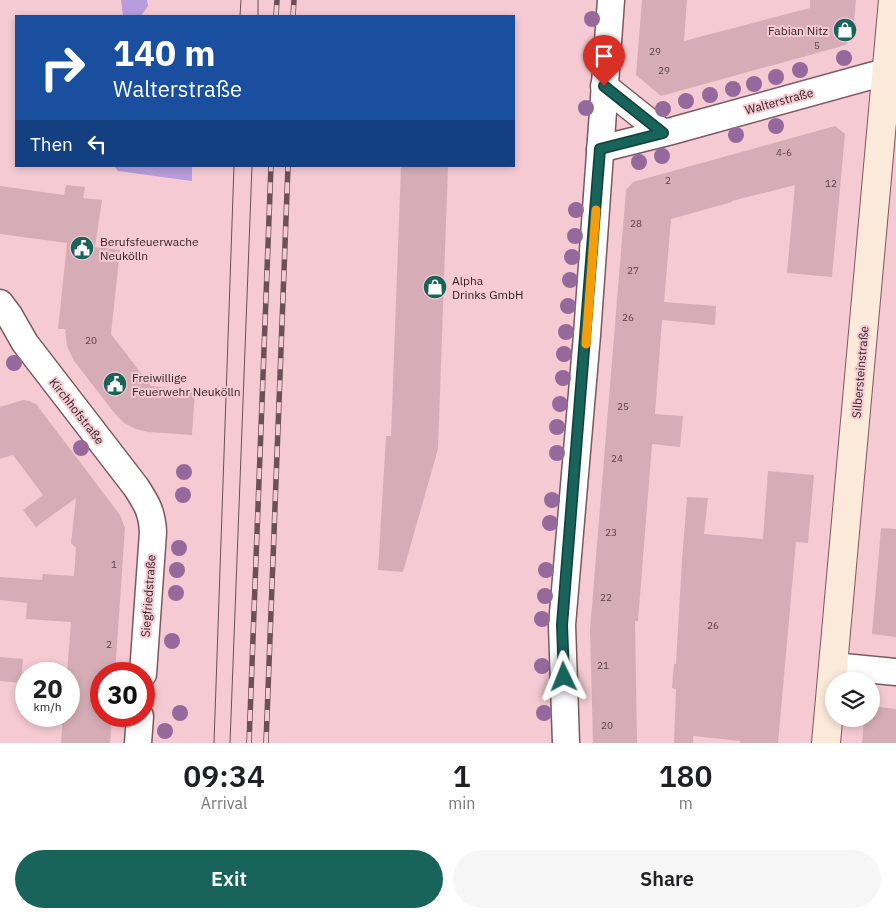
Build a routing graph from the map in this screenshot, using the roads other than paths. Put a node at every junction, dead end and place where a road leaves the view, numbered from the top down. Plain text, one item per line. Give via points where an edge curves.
1 (611, 0) edge
2 (893, 0) edge
3 (891, 70) edge
4 (604, 86) junction
5 (663, 133) junction
6 (600, 149) junction
7 (0, 303) edge
8 (152, 519) joint
9 (144, 662) edge
10 (833, 666) junction
11 (896, 672) edge
12 (139, 727) edge
13 (138, 743) edge
14 (566, 743) edge
15 (826, 743) edge

1 - 4 street
2 - 3 street, Silbersteinstraße
3 - 5 street, Walterstraße
3 - 10 street, Silbersteinstraße
4 - 5 street
4 - 6 street
5 - 6 street, Walterstraße
6 - 14 street via 562,625
7 - 8 street, Kirchhofstraße via 25,343 136,487 149,507
8 - 9 street, Siegfriedstraße
10 - 11 street
10 - 15 street, Silbersteinstraße
12 - 13 street

